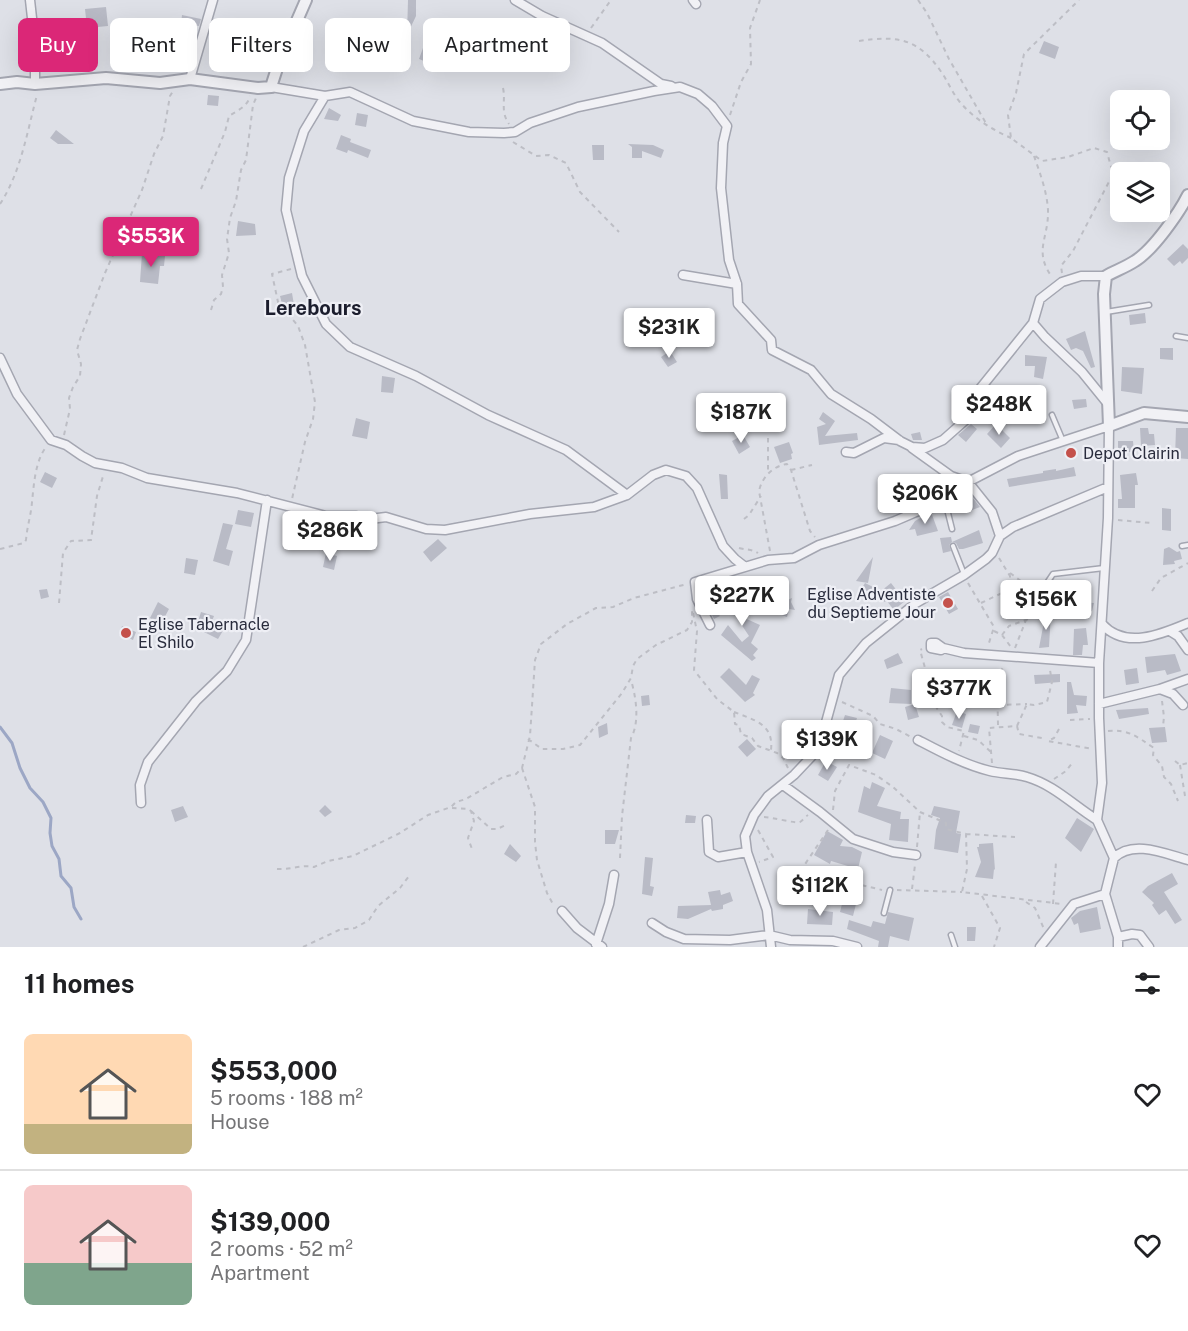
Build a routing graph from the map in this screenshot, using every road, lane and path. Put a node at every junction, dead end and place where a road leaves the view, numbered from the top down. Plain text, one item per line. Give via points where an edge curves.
1 (30, 0) edge
2 (213, 0) edge
3 (306, 0) edge
4 (515, 0) edge
5 (611, 0) edge
6 (760, 0) edge
7 (918, 0) edge
8 (1079, 0) edge
9 (586, 36) junction
10 (859, 41) dead end
11 (185, 80) junction
12 (0, 84) edge
13 (38, 84) junction
14 (263, 87) junction
15 (680, 87) junction
16 (503, 88) dead end
17 (325, 96) junction
18 (727, 126) junction
19 (988, 128) junction
20 (515, 132) junction
21 (1011, 138) junction
22 (1034, 156) junction
23 (201, 189) dead end
24 (1188, 195) edge
25 (0, 204) edge
26 (619, 232) dead end
27 (300, 267) junction
28 (682, 274) dead end
29 (1106, 276) junction
30 (1062, 282) junction
31 (737, 284) junction
32 (1149, 304) dead end
33 (211, 310) dead end
34 (1105, 312) junction
35 (1033, 323) junction
36 (1176, 336) dead end
37 (1188, 338) edge
38 (0, 358) edge
39 (1108, 404) junction
40 (1052, 415) dead end
41 (1188, 417) edge
42 (1109, 426) junction
43 (768, 438) dead end
44 (51, 440) junction
45 (900, 441) junction
46 (1064, 442) junction
47 (62, 444) junction
48 (912, 447) junction
49 (846, 452) dead end
50 (106, 465) junction
51 (812, 465) dead end
52 (791, 470) junction
53 (768, 474) junction
54 (968, 482) junction
55 (1108, 487) junction
56 (627, 495) junction
57 (761, 496) junction
58 (267, 500) junction
59 (944, 500) junction
60 (291, 508) junction
61 (1107, 518) junction
62 (744, 519) dead end
63 (1151, 523) dead end
64 (952, 529) dead end
65 (1000, 536) junction
66 (819, 545) junction
67 (1188, 545) edge
68 (953, 546) dead end
69 (1182, 546) dead end
70 (0, 549) edge
71 (726, 549) junction
72 (992, 553) junction
73 (772, 559) junction
74 (1188, 563) edge
75 (744, 566) junction
76 (1105, 567) junction
77 (1008, 571) junction
78 (964, 575) junction
79 (695, 582) junction
80 (1024, 584) junction
81 (1031, 586) dead end
82 (1008, 590) junction
83 (1152, 591) dead end
84 (1041, 592) dead end
85 (59, 603) dead end
86 (981, 603) junction
87 (1027, 614) dead end
88 (1026, 620) junction
89 (1188, 623) edge
90 (1102, 624) junction
91 (710, 625) dead end
92 (994, 631) junction
93 (1170, 631) junction
94 (1002, 634) junction
95 (931, 648) junction
96 (941, 650) dead end
97 (1188, 650) edge
98 (985, 655) junction
99 (1009, 657) junction
100 (1048, 658) junction
101 (1099, 663) junction
102 (631, 678) junction
103 (1188, 679) edge
104 (1160, 689) junction
105 (913, 692) dead end
106 (923, 696) junction
107 (831, 701) junction
108 (1027, 704) junction
109 (1099, 704) junction
110 (998, 705) junction
111 (1183, 705) dead end
112 (734, 711) junction
113 (1099, 718) junction
114 (1070, 720) dead end
115 (998, 726) junction
116 (1017, 726) junction
117 (1163, 726) dead end
118 (1059, 729) dead end
119 (1100, 732) junction
120 (964, 736) junction
121 (1042, 738) dead end
122 (528, 740) junction
123 (918, 740) joint
124 (771, 750) junction
125 (1101, 750) junction
126 (992, 753) junction
127 (954, 758) junction
128 (1175, 761) dead end
129 (1073, 762) dead end
130 (1188, 763) edge
131 (1180, 765) junction
132 (522, 768) junction
133 (988, 771) junction
134 (794, 775) junction
135 (1043, 784) junction
136 (783, 785) junction
137 (1185, 796) dead end
138 (1178, 801) dead end
139 (141, 803) dead end
140 (451, 807) junction
141 (471, 811) junction
142 (820, 812) junction
143 (757, 814) junction
144 (707, 820) dead end
145 (1097, 820) junction
146 (832, 823) junction
147 (506, 825) dead end
148 (966, 834) junction
149 (1015, 837) dead end
150 (472, 849) dead end
151 (747, 852) junction
152 (916, 855) dead end
153 (620, 858) dead end
154 (1114, 858) junction
155 (1188, 860) edge
156 (1056, 862) dead end
157 (751, 866) junction
158 (277, 869) dead end
159 (614, 875) dead end
160 (409, 876) dead end
161 (831, 884) dead end
162 (890, 890) dead end
163 (1105, 894) junction
164 (981, 895) junction
165 (1024, 900) junction
166 (1053, 904) junction
167 (1074, 904) junction
168 (562, 911) joint
169 (884, 913) dead end
170 (652, 923) dead end
171 (951, 934) dead end
172 (769, 935) junction
173 (1048, 937) junction
174 (1118, 937) junction
175 (599, 945) edge
176 (303, 947) edge
177 (771, 947) edge
178 (857, 947) edge
179 (956, 947) edge
180 (994, 947) edge
181 (1040, 947) edge
182 (1118, 947) edge
183 (1149, 947) edge

1 - 13 street
2 - 11 street
3 - 14 street via 279,62
4 - 9 street
5 - 9 path
6 - 18 path via 750,28 751,64
7 - 19 path
8 - 21 path via 1024,54 1017,93 1008,115
9 - 15 street via 661,84
10 - 19 path via 898,38 920,47 959,100
11 - 13 street via 160,83 106,78
11 - 14 street
11 - 47 path via 170,96 163,136 80,339 80,376 69,398
12 - 13 street
13 - 25 path via 23,151
14 - 17 street
14 - 23 path via 229,116
14 - 33 path via 253,105 246,159 230,218 223,287
15 - 18 street via 698,94
15 - 20 street via 578,107
16 - 20 path via 506,121
17 - 20 street via 350,92 413,121 468,132
17 - 27 street via 304,131 289,178 286,210
18 - 31 street via 721,188 729,260
19 - 21 path
20 - 26 path via 509,133 516,146 536,156 549,155 566,163 580,192
21 - 22 path
22 - 30 path via 1048,211 1042,256 1052,277
22 - 30 path via 1042,161 1094,148 1107,153 1113,174 1073,251 1061,266
24 - 29 street via 1166,230 1137,260
27 - 56 street via 326,324 350,347 566,450
27 - 60 path via 272,274 278,302 298,326 305,345 315,402
28 - 31 street
29 - 30 street via 1081,276
29 - 34 street
30 - 35 street via 1040,299
31 - 45 street via 738,304 771,340 772,351 812,370 831,394
32 - 34 lane
34 - 39 street
35 - 39 street
35 - 48 street via 975,395 969,417 944,440 925,448
36 - 37 lane
38 - 44 street via 17,393
39 - 42 street
40 - 46 lane
41 - 42 street via 1144,413
42 - 46 street
42 - 55 street
43 - 53 path
44 - 47 street
44 - 70 path via 40,455 26,540
45 - 48 street
45 - 49 street via 884,438 854,453
46 - 54 street via 1018,456
47 - 50 street
48 - 54 street via 951,476
50 - 58 street via 147,478
50 - 85 path via 91,540 71,541 63,553
51 - 52 path
52 - 53 path via 787,464
52 - 66 path via 810,531
53 - 57 path via 760,485
54 - 59 street
54 - 65 street via 992,512
55 - 61 street
55 - 65 street
56 - 60 street via 594,507 445,530 426,529 386,517 326,516
56 - 71 street via 666,470 686,476 705,502
57 - 62 path
57 - 73 path
58 - 60 street
58 - 139 street via 246,640 227,671 196,701 148,762 140,784
59 - 64 lane
59 - 66 street via 896,521
61 - 63 path
61 - 76 street
65 - 72 street
66 - 73 street via 794,558
67 - 69 lane
68 - 78 lane
71 - 73 path via 752,549
71 - 75 street
72 - 77 path
72 - 78 street
73 - 75 street
74 - 83 path via 1161,578
75 - 79 street
76 - 84 lane via 1053,574
76 - 90 street
77 - 80 path
77 - 82 path
78 - 86 path
78 - 107 street via 916,603 866,642 839,675
79 - 91 street via 697,599
79 - 122 path via 613,607 596,608 541,644 535,660
80 - 81 path
80 - 82 path
82 - 86 path
86 - 92 path
87 - 88 path
88 - 94 path via 1009,626
88 - 94 path via 1014,650
89 - 93 street
90 - 93 street via 1108,631 1125,637 1152,637
90 - 101 street
92 - 94 path
92 - 98 path
93 - 97 street
95 - 96 street
95 - 98 street via 931,643 936,643 943,648
95 - 106 path via 920,650 927,675
98 - 99 street
99 - 100 street
99 - 110 path via 997,676
100 - 101 street
100 - 108 path via 1052,682 1047,702
101 - 109 street
102 - 112 path via 637,659 687,630 692,622 692,607 697,631 694,670 717,699
102 - 122 path via 580,745 542,749
102 - 153 path via 636,697 635,732
103 - 104 street
104 - 109 street
104 - 111 street via 1173,694
104 - 117 path
105 - 106 path
106 - 120 path via 928,695 947,727 964,731
107 - 123 path via 850,704 880,724
107 - 134 street via 812,756
108 - 110 path
108 - 116 path
109 - 113 street
110 - 115 path
112 - 124 path via 764,726 772,740
112 - 124 path via 741,734
113 - 114 path
113 - 119 street
115 - 116 path
115 - 126 path via 989,728
116 - 121 path via 1020,734
118 - 125 path via 1048,741
119 - 125 street
119 - 138 path via 1118,730 1133,734 1154,748 1153,755
120 - 126 path via 978,740
120 - 127 path
122 - 132 path
123 - 127 street
124 - 134 path via 783,758
125 - 145 street
126 - 133 path
127 - 133 street
128 - 131 path
129 - 135 path via 1060,777
130 - 131 path
131 - 137 path
132 - 140 path
132 - 168 path via 536,807 537,860 547,892 554,906
133 - 135 street
134 - 136 street
135 - 145 street
136 - 142 street
136 - 143 street via 768,796
140 - 141 path
140 - 158 path via 428,814 353,856 314,867
141 - 147 path via 491,829
141 - 150 path via 474,821 468,838
142 - 143 path via 794,823
142 - 146 street
143 - 151 street via 745,836
143 - 157 path via 756,825 773,857
144 - 151 street via 709,852 718,857
145 - 154 street
146 - 148 path via 835,791 849,765 876,775 920,812 946,823 946,829
146 - 152 street via 853,839
146 - 161 path via 799,873
148 - 149 path
148 - 164 path via 963,892
151 - 157 street
154 - 155 street via 1121,851 1133,849
154 - 163 street
156 - 166 path
157 - 172 street via 767,910
159 - 175 street
160 - 176 path via 369,920
162 - 169 lane
163 - 167 street
163 - 174 street
164 - 165 path
164 - 180 path via 1000,928
165 - 166 path
165 - 173 path via 1035,908
166 - 167 path
167 - 173 street
168 - 175 street
170 - 172 street via 684,939 730,940
171 - 179 lane
172 - 177 street
172 - 178 street
173 - 181 street
174 - 182 street
174 - 183 street via 1140,935

